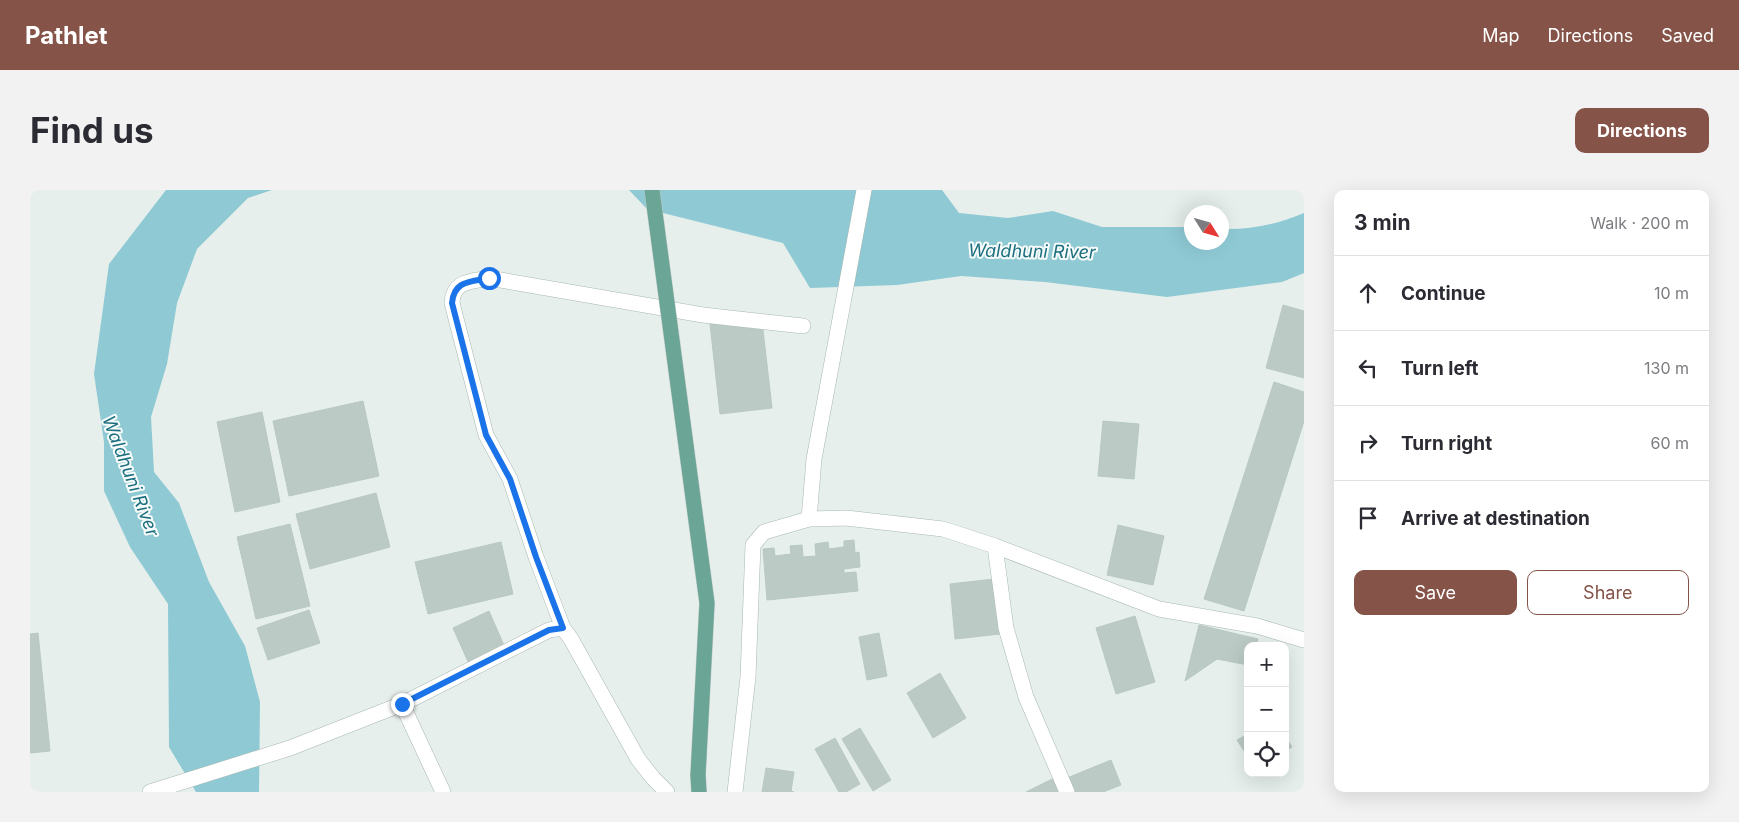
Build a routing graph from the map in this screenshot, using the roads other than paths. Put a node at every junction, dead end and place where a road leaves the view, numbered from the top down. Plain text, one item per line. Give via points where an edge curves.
1 (652, 190) edge
2 (864, 190) edge
3 (803, 326) dead end
4 (809, 519) junction
5 (995, 546) junction
6 (563, 628) junction
7 (1304, 640) edge
8 (402, 704) junction
9 (150, 792) edge
10 (443, 792) edge
11 (667, 792) edge
12 (699, 792) edge
13 (735, 792) edge
14 (1067, 792) edge

1 - 12 main road, bridge via 707,603
2 - 4 street via 814,459
3 - 6 street via 703,315 489,278 460,284 453,292 452,303 486,435 510,479
4 - 5 street via 846,518 943,529
4 - 13 street via 764,532 753,545 748,677
5 - 7 street via 1159,609 1257,626
5 - 14 street via 1006,628 1026,697
6 - 8 street via 549,630
6 - 11 street via 638,759
8 - 9 street via 290,748
8 - 10 street

